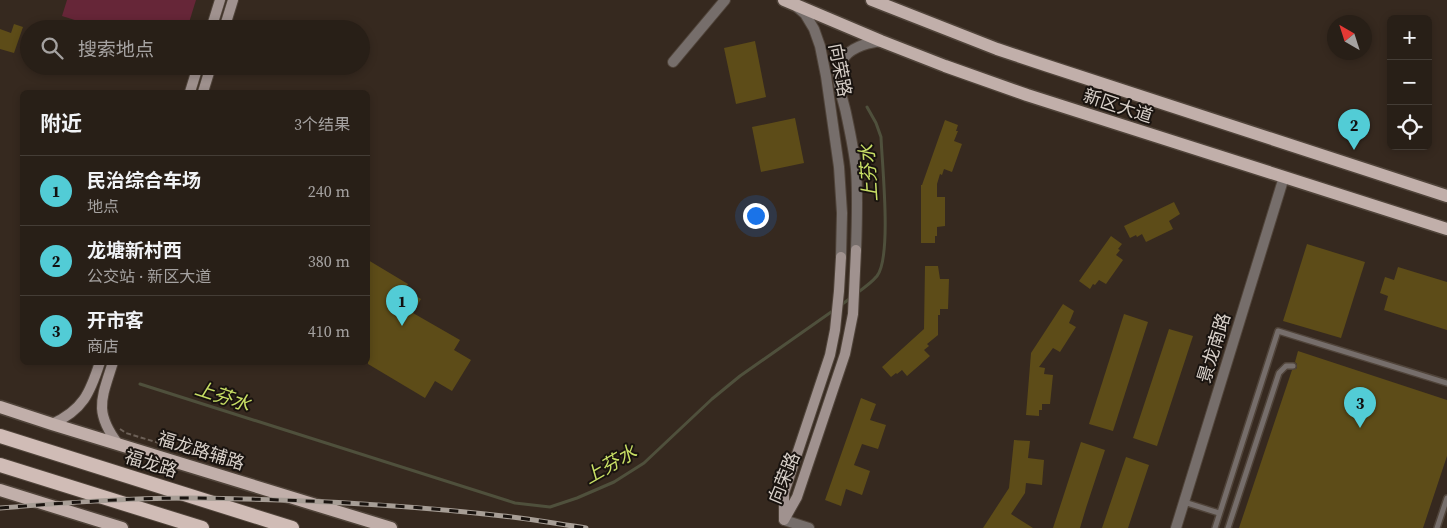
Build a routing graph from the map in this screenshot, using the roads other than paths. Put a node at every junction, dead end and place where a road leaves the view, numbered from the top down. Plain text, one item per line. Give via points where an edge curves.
1 (220, 0) edge
2 (234, 0) edge
3 (725, 0) edge
4 (872, 0) edge
5 (789, 3) edge
6 (214, 20) edge
7 (227, 20) edge
8 (882, 41) junction
9 (673, 62) dead end
10 (195, 75) edge
11 (209, 75) edge
12 (191, 90) edge
13 (204, 90) edge
14 (1284, 177) junction
15 (1445, 194) edge
16 (1447, 230) edge
17 (856, 250) joint
18 (841, 258) joint
19 (99, 365) edge
20 (112, 365) edge
21 (1293, 366) dead end
22 (1447, 383) edge
23 (0, 407) edge
24 (52, 424) junction
25 (0, 436) edge
26 (118, 444) junction
27 (0, 465) edge
28 (0, 490) edge
29 (1447, 498) edge
30 (1184, 502) junction
31 (1219, 513) junction
32 (784, 520) junction
33 (122, 528) edge
34 (202, 528) edge
35 (292, 528) edge
36 (392, 528) edge
37 (809, 528) edge
38 (1176, 528) edge
39 (1215, 528) edge
40 (1228, 528) edge
41 (1438, 528) edge

1 - 6 main road
2 - 7 main road
3 - 9 street
4 - 15 main road, 新区大道 via 1040,63
5 - 8 main road, 新区大道
5 - 18 street, 向荣路 via 805,14 820,46 839,167
8 - 14 main road, 新区大道 via 1036,98
8 - 17 street, 向荣路 via 862,45 850,52 838,71 856,170
10 - 12 main road
11 - 13 main road
14 - 16 main road, 新区大道
14 - 30 street, 景龙南路
17 - 32 main road, 向荣路 via 853,314 845,354 797,497
18 - 32 main road, 向荣路 via 835,330 784,494
19 - 24 main road via 92,388 79,407
20 - 26 main road via 101,404 105,425
21 - 40 lane via 1286,366 1279,373
22 - 31 lane via 1278,331
23 - 24 main road, 福龙路辅路
24 - 26 main road, 福龙路辅路
25 - 35 highway, 福龙路
26 - 36 main road, 福龙路辅路
27 - 34 highway
28 - 33 main road
29 - 41 lane
30 - 31 lane
30 - 38 street, 景龙南路
31 - 39 lane
32 - 37 street

